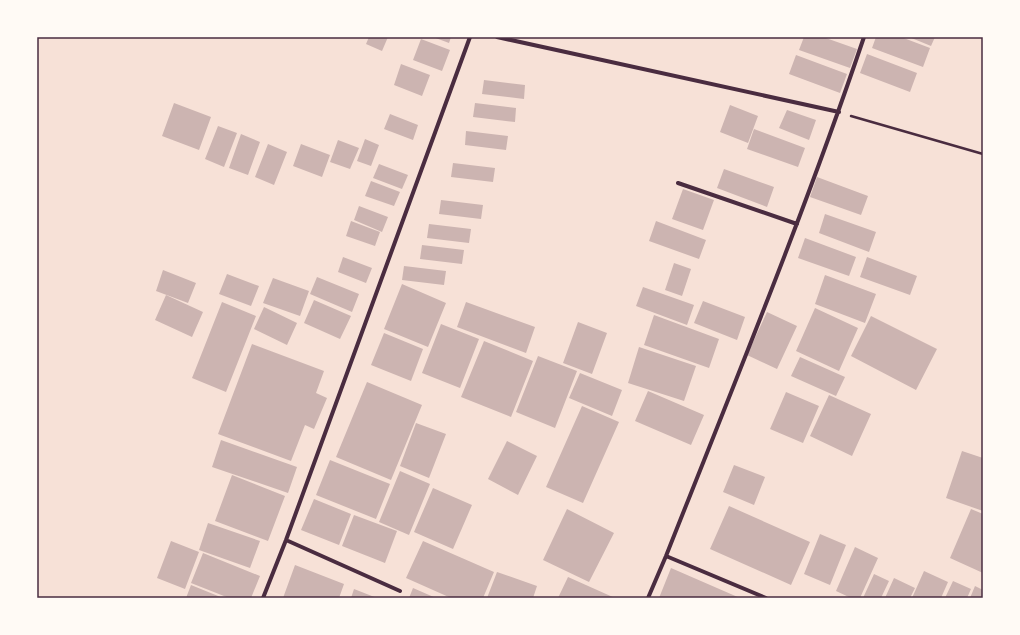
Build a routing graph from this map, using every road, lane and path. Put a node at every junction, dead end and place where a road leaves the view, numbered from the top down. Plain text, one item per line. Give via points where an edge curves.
1 (470, 37) edge
2 (497, 37) edge
3 (864, 37) edge
4 (839, 112) junction
5 (983, 154) edge
6 (678, 183) dead end
7 (797, 224) junction
8 (286, 540) junction
9 (666, 556) junction
10 (400, 591) dead end
11 (263, 598) edge
12 (648, 598) edge
13 (766, 598) edge

1 - 8 street
2 - 4 street
3 - 4 street
4 - 5 path
4 - 7 street
6 - 7 street
7 - 9 street
8 - 10 street
8 - 11 street
9 - 12 street
9 - 13 street

